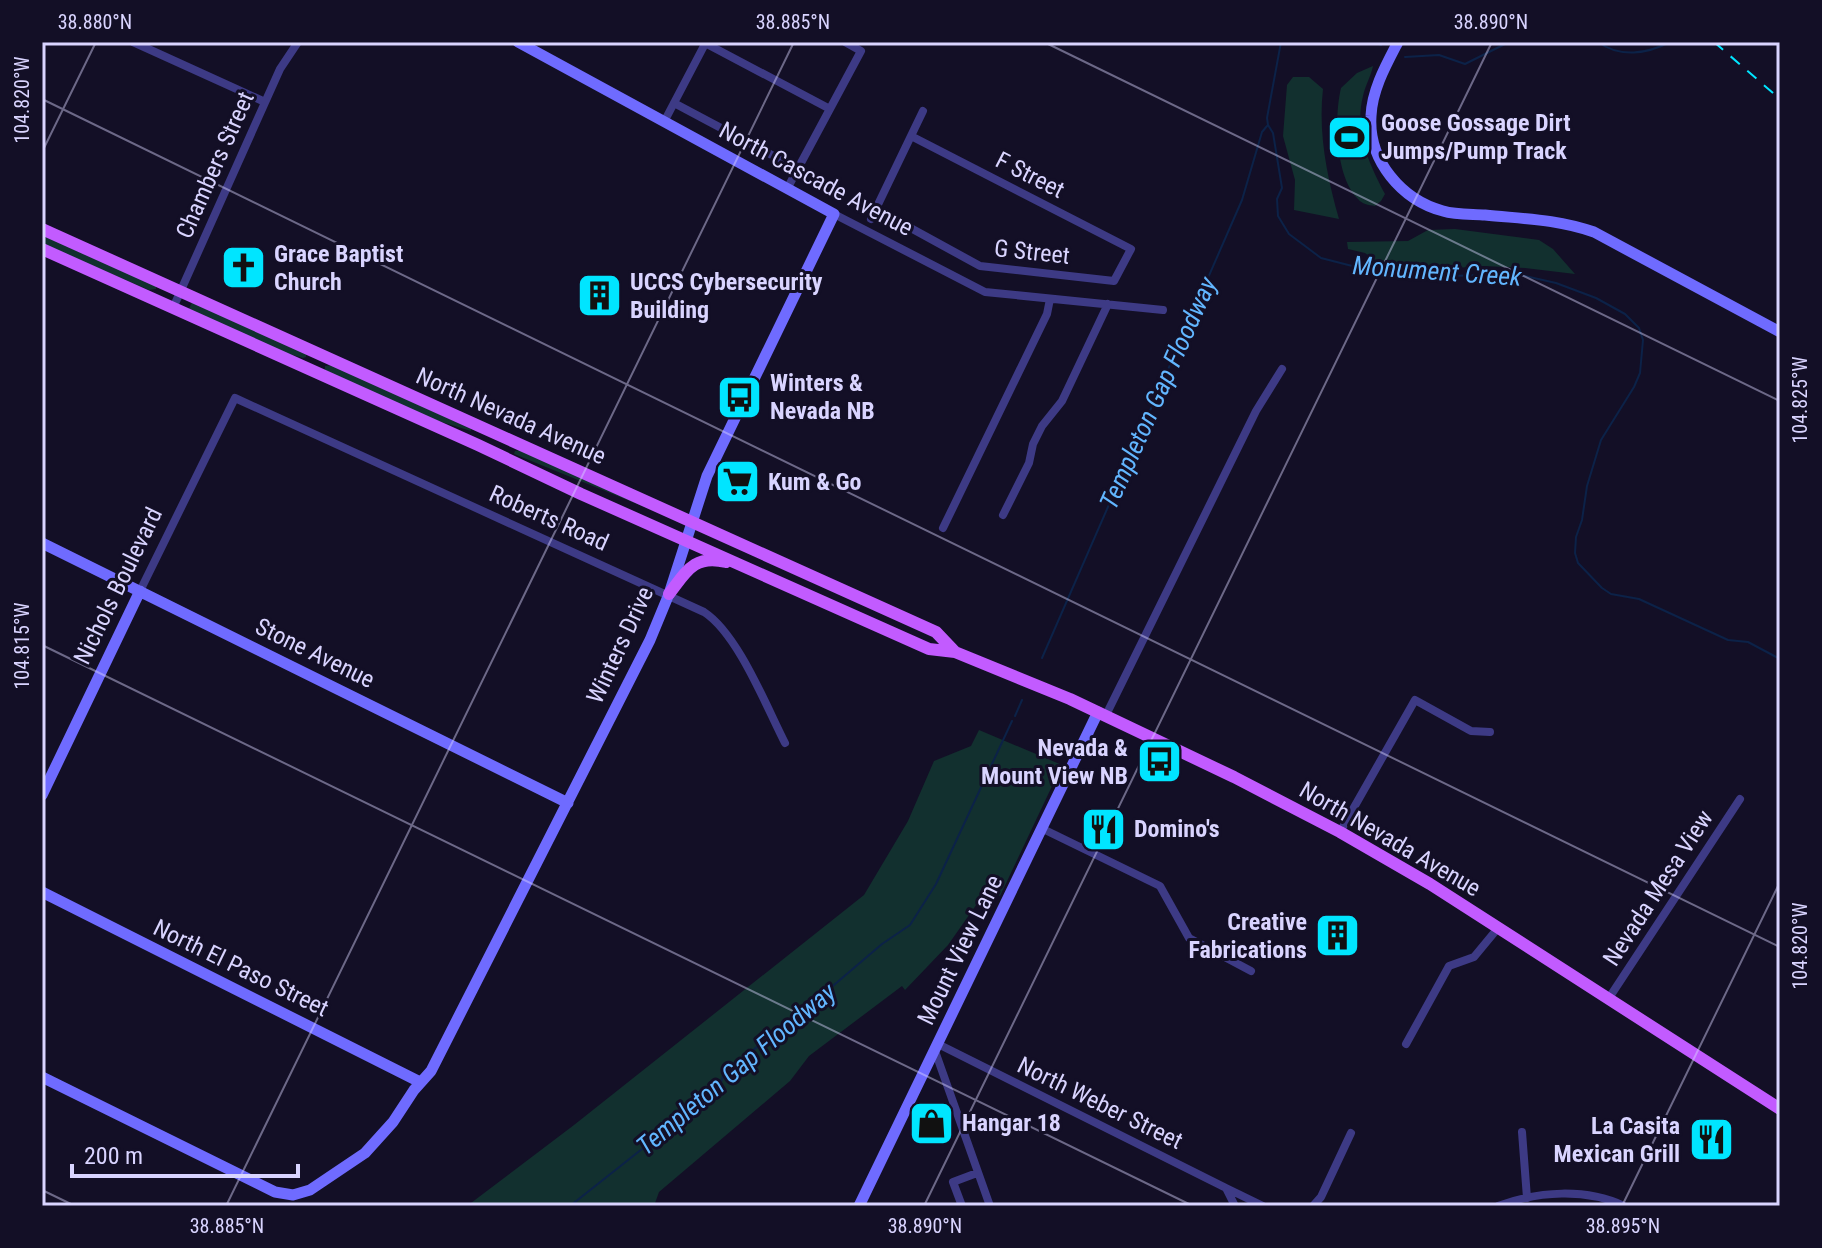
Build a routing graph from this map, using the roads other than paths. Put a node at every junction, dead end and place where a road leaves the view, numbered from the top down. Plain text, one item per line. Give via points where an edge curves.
1 (133, 42) edge
2 (298, 42) edge
3 (518, 42) edge
4 (705, 42) edge
5 (845, 42) edge
6 (1398, 42) edge
7 (531, 45) edge
8 (265, 102) junction
9 (674, 103) junction
10 (830, 109) junction
11 (923, 111) dead end
12 (664, 122) junction
13 (911, 136) junction
14 (798, 169) junction
15 (787, 189) junction
16 (876, 209) junction
17 (834, 214) junction
18 (868, 224) junction
19 (42, 229) edge
20 (42, 249) edge
21 (1131, 249) joint
22 (181, 291) junction
23 (1050, 299) junction
24 (1108, 304) junction
25 (173, 308) junction
26 (1163, 310) dead end
27 (1780, 332) edge
28 (320, 354) junction
29 (1282, 369) dead end
30 (313, 371) junction
31 (235, 398) joint
32 (485, 428) junction
33 (478, 445) junction
34 (1003, 515) dead end
35 (692, 522) junction
36 (943, 528) dead end
37 (686, 540) junction
38 (42, 543) edge
39 (748, 568) junction
40 (140, 591) junction
41 (669, 594) junction
42 (955, 652) junction
43 (1102, 714) junction
44 (1490, 732) dead end
45 (785, 743) dead end
46 (42, 795) edge
47 (1740, 799) dead end
48 (568, 803) junction
49 (1043, 829) junction
50 (1340, 832) junction
51 (42, 892) edge
52 (1498, 928) junction
53 (1251, 971) dead end
54 (1609, 998) junction
55 (1406, 1044) dead end
56 (936, 1048) junction
57 (42, 1077) edge
58 (420, 1082) junction
59 (1780, 1109) edge
60 (1522, 1132) dead end
61 (1351, 1133) dead end
62 (977, 1173) junction
63 (1226, 1188) junction
64 (1527, 1198) junction
65 (859, 1206) edge
66 (962, 1206) edge
67 (990, 1206) edge
68 (1235, 1206) edge
69 (1263, 1206) edge
70 (1313, 1206) edge
71 (1498, 1206) edge
72 (1622, 1206) edge

1 - 8 street
2 - 8 street, Chambers Street
3 - 7 street, North Cascade Avenue
4 - 9 street
4 - 10 street
5 - 10 street via 861,51
6 - 27 street via 1381,75 1370,117 1379,157 1404,192 1445,212 1565,222 1594,232
7 - 12 street, North Cascade Avenue
8 - 22 street, Chambers Street
9 - 12 street
9 - 14 street
10 - 14 street
11 - 13 street
12 - 15 street, North Cascade Avenue
13 - 16 street
13 - 21 street, F Street
14 - 15 street
15 - 17 street, North Cascade Avenue
16 - 18 street
16 - 21 street, G Street via 980,266 1114,281
17 - 18 street, North Cascade Avenue
17 - 35 street, Winters Drive via 716,456
18 - 23 street, North Cascade Avenue via 978,290
19 - 22 main road, North Nevada Avenue
20 - 25 main road, North Nevada Avenue
22 - 25 street, Chambers Street
22 - 28 main road, North Nevada Avenue
23 - 24 street, North Cascade Avenue
23 - 36 street
24 - 26 street, North Cascade Avenue
24 - 34 street via 1062,401 1037,435
25 - 30 main road, North Nevada Avenue
28 - 30 street
28 - 32 main road, North Nevada Avenue
29 - 43 street, Mount View Lane
30 - 33 main road, North Nevada Avenue
31 - 40 street, Nichols Boulevard
31 - 41 street, Roberts Road
32 - 33 street
32 - 35 main road, North Nevada Avenue
33 - 37 main road, North Nevada Avenue
35 - 37 street, Winters Drive
35 - 42 main road, North Nevada Avenue via 936,632
37 - 39 main road, North Nevada Avenue
37 - 41 street, Winters Drive
38 - 40 street, Stone Avenue
39 - 41 main road via 698,561
39 - 42 main road, North Nevada Avenue via 929,649
40 - 46 street, Nichols Boulevard
40 - 48 street, Stone Avenue
41 - 45 street, Roberts Road via 704,612 724,630
41 - 48 street, Winters Drive
42 - 43 main road, North Nevada Avenue
43 - 49 street, Mount View Lane
43 - 50 main road, North Nevada Avenue
44 - 50 street via 1471,731 1415,700
47 - 54 street, Nevada Mesa View
48 - 58 street, Winters Drive via 439,1057
49 - 53 street via 1160,886 1189,938
49 - 56 street, Mount View Lane
50 - 52 main road, North Nevada Avenue
51 - 58 street, North El Paso Street
52 - 54 main road, North Nevada Avenue
52 - 55 street via 1474,957 1449,966
54 - 59 main road, North Nevada Avenue
56 - 62 street
56 - 63 street, North Weber Street
56 - 65 street, Mount View Lane
57 - 58 street, Winters Drive via 275,1192 293,1195 323,1183 365,1153
60 - 64 street
61 - 70 street
62 - 66 street via 953,1182
62 - 67 street
63 - 68 street
63 - 69 street, North Weber Street
64 - 71 street
64 - 72 street via 1594,1194

